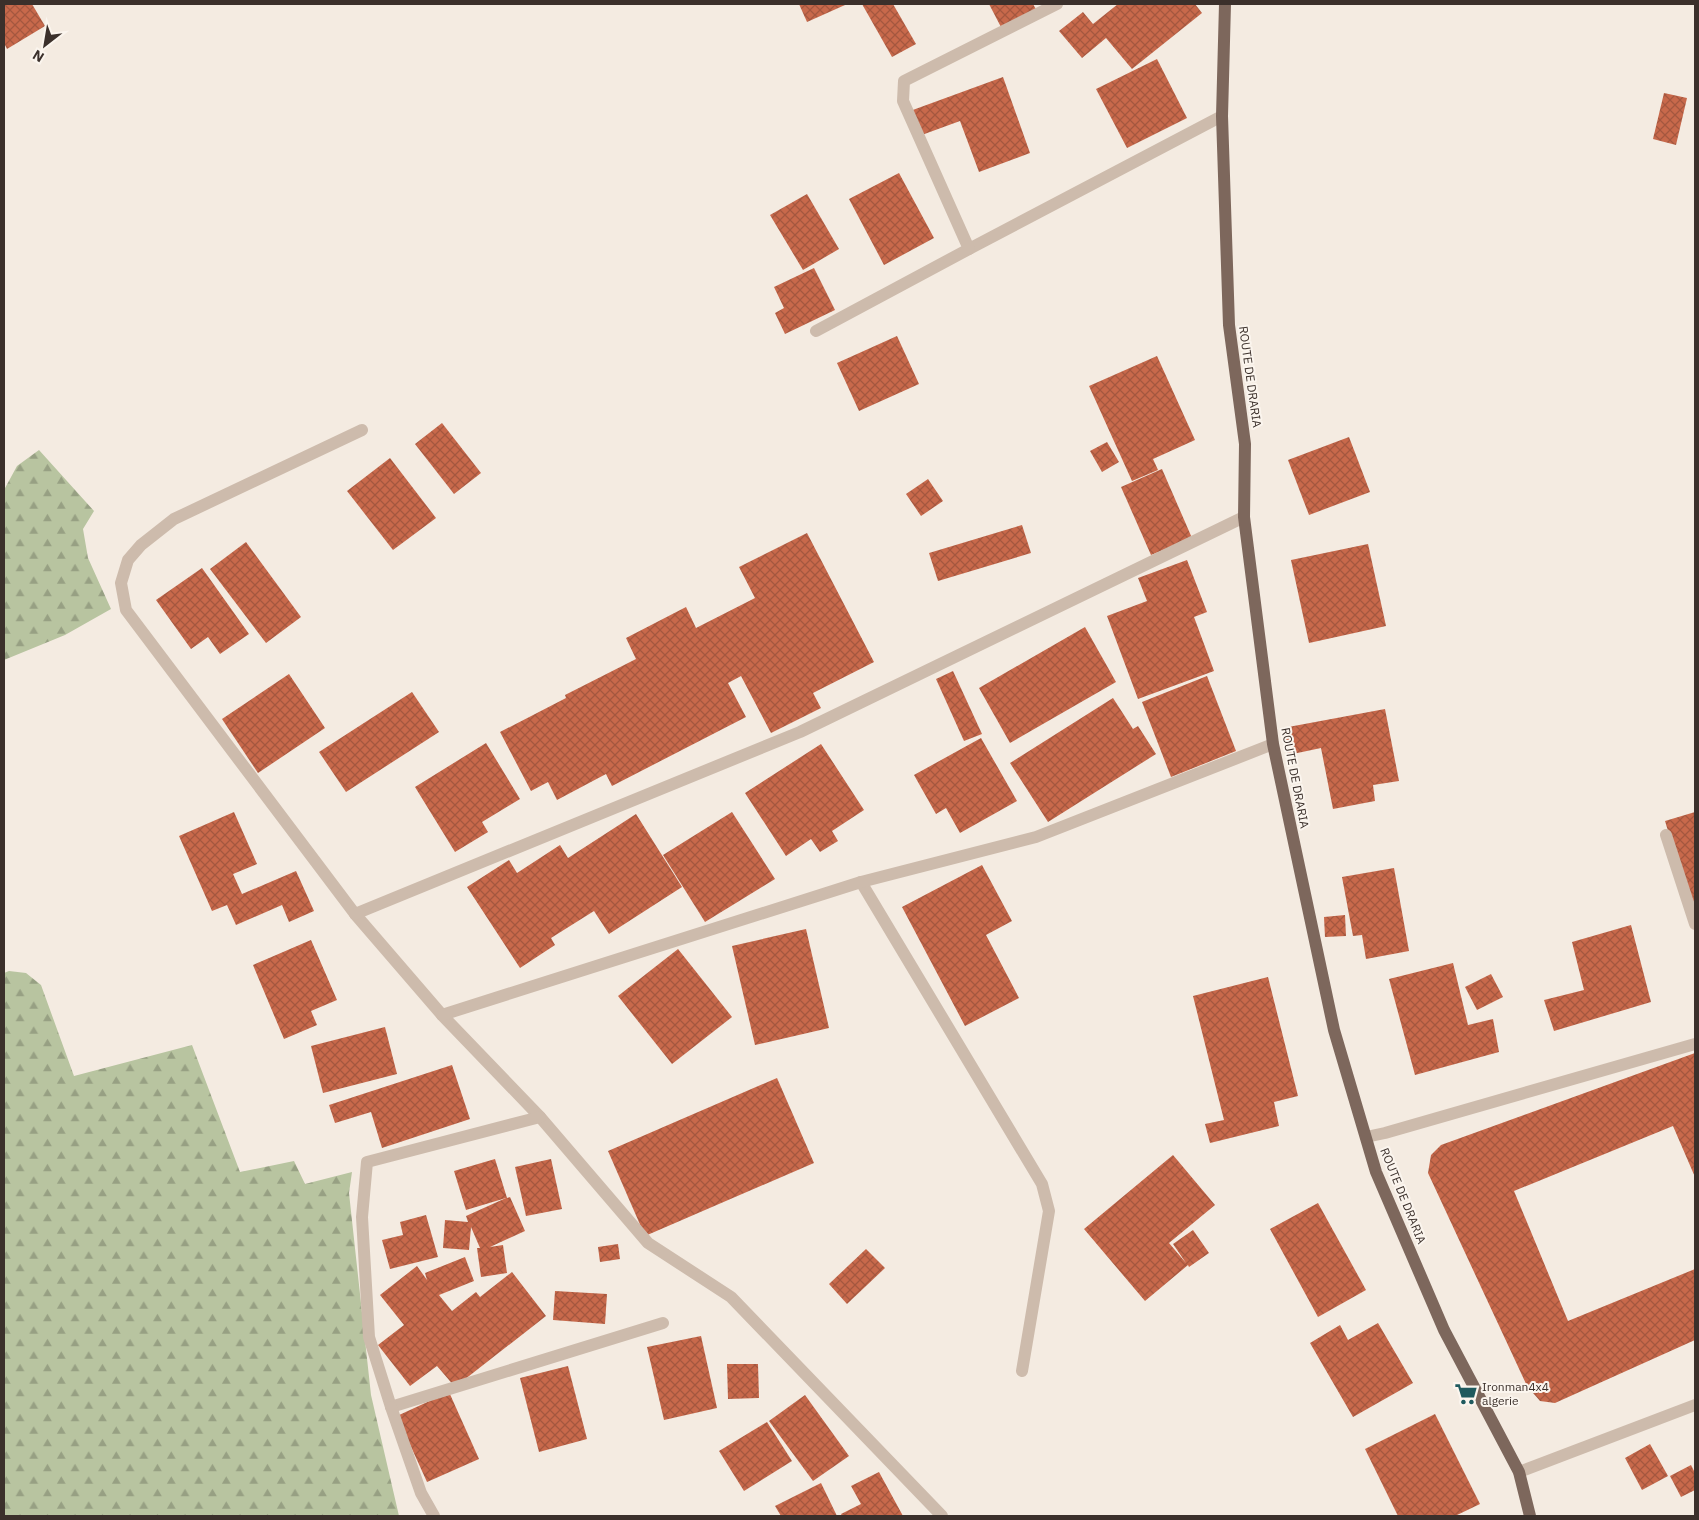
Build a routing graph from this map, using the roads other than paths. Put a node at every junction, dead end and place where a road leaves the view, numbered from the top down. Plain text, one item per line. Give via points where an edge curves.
1 (1057, 4) edge
2 (1225, 4) edge
3 (1222, 116) junction
4 (969, 249) junction
5 (816, 331) dead end
6 (362, 430) dead end
7 (1244, 517) junction
8 (1273, 744) junction
9 (1666, 835) dead end
10 (861, 882) junction
11 (355, 914) junction
12 (1695, 924) edge
13 (442, 1015) junction
14 (1695, 1044) edge
15 (540, 1117) junction
16 (1366, 1137) junction
17 (663, 1323) dead end
18 (1022, 1371) dead end
19 (1695, 1405) edge
20 (391, 1407) junction
21 (1519, 1472) junction
22 (434, 1516) edge
23 (942, 1516) edge
24 (1530, 1516) edge

1 - 4 street via 904,81 903,101
2 - 3 main road, ROUTE DE DRARIA
3 - 4 street
3 - 7 main road, ROUTE DE DRARIA via 1229,325 1245,444
4 - 5 street
6 - 11 street via 174,519 141,545 128,560 121,583 126,610
7 - 8 main road, ROUTE DE DRARIA
7 - 11 street via 800,732
8 - 10 street via 1036,837
8 - 16 main road, ROUTE DE DRARIA via 1334,1030
9 - 12 street
10 - 13 street
10 - 18 street via 1042,1184 1048,1211
11 - 13 street
13 - 15 street
14 - 16 street
15 - 20 street via 367,1162 362,1217 369,1337
15 - 23 street via 648,1243 731,1297
16 - 21 main road, ROUTE DE DRARIA via 1376,1172 1444,1330
17 - 20 street
19 - 21 street
20 - 22 street via 421,1493
21 - 24 main road, ROUTE DE DRARIA

